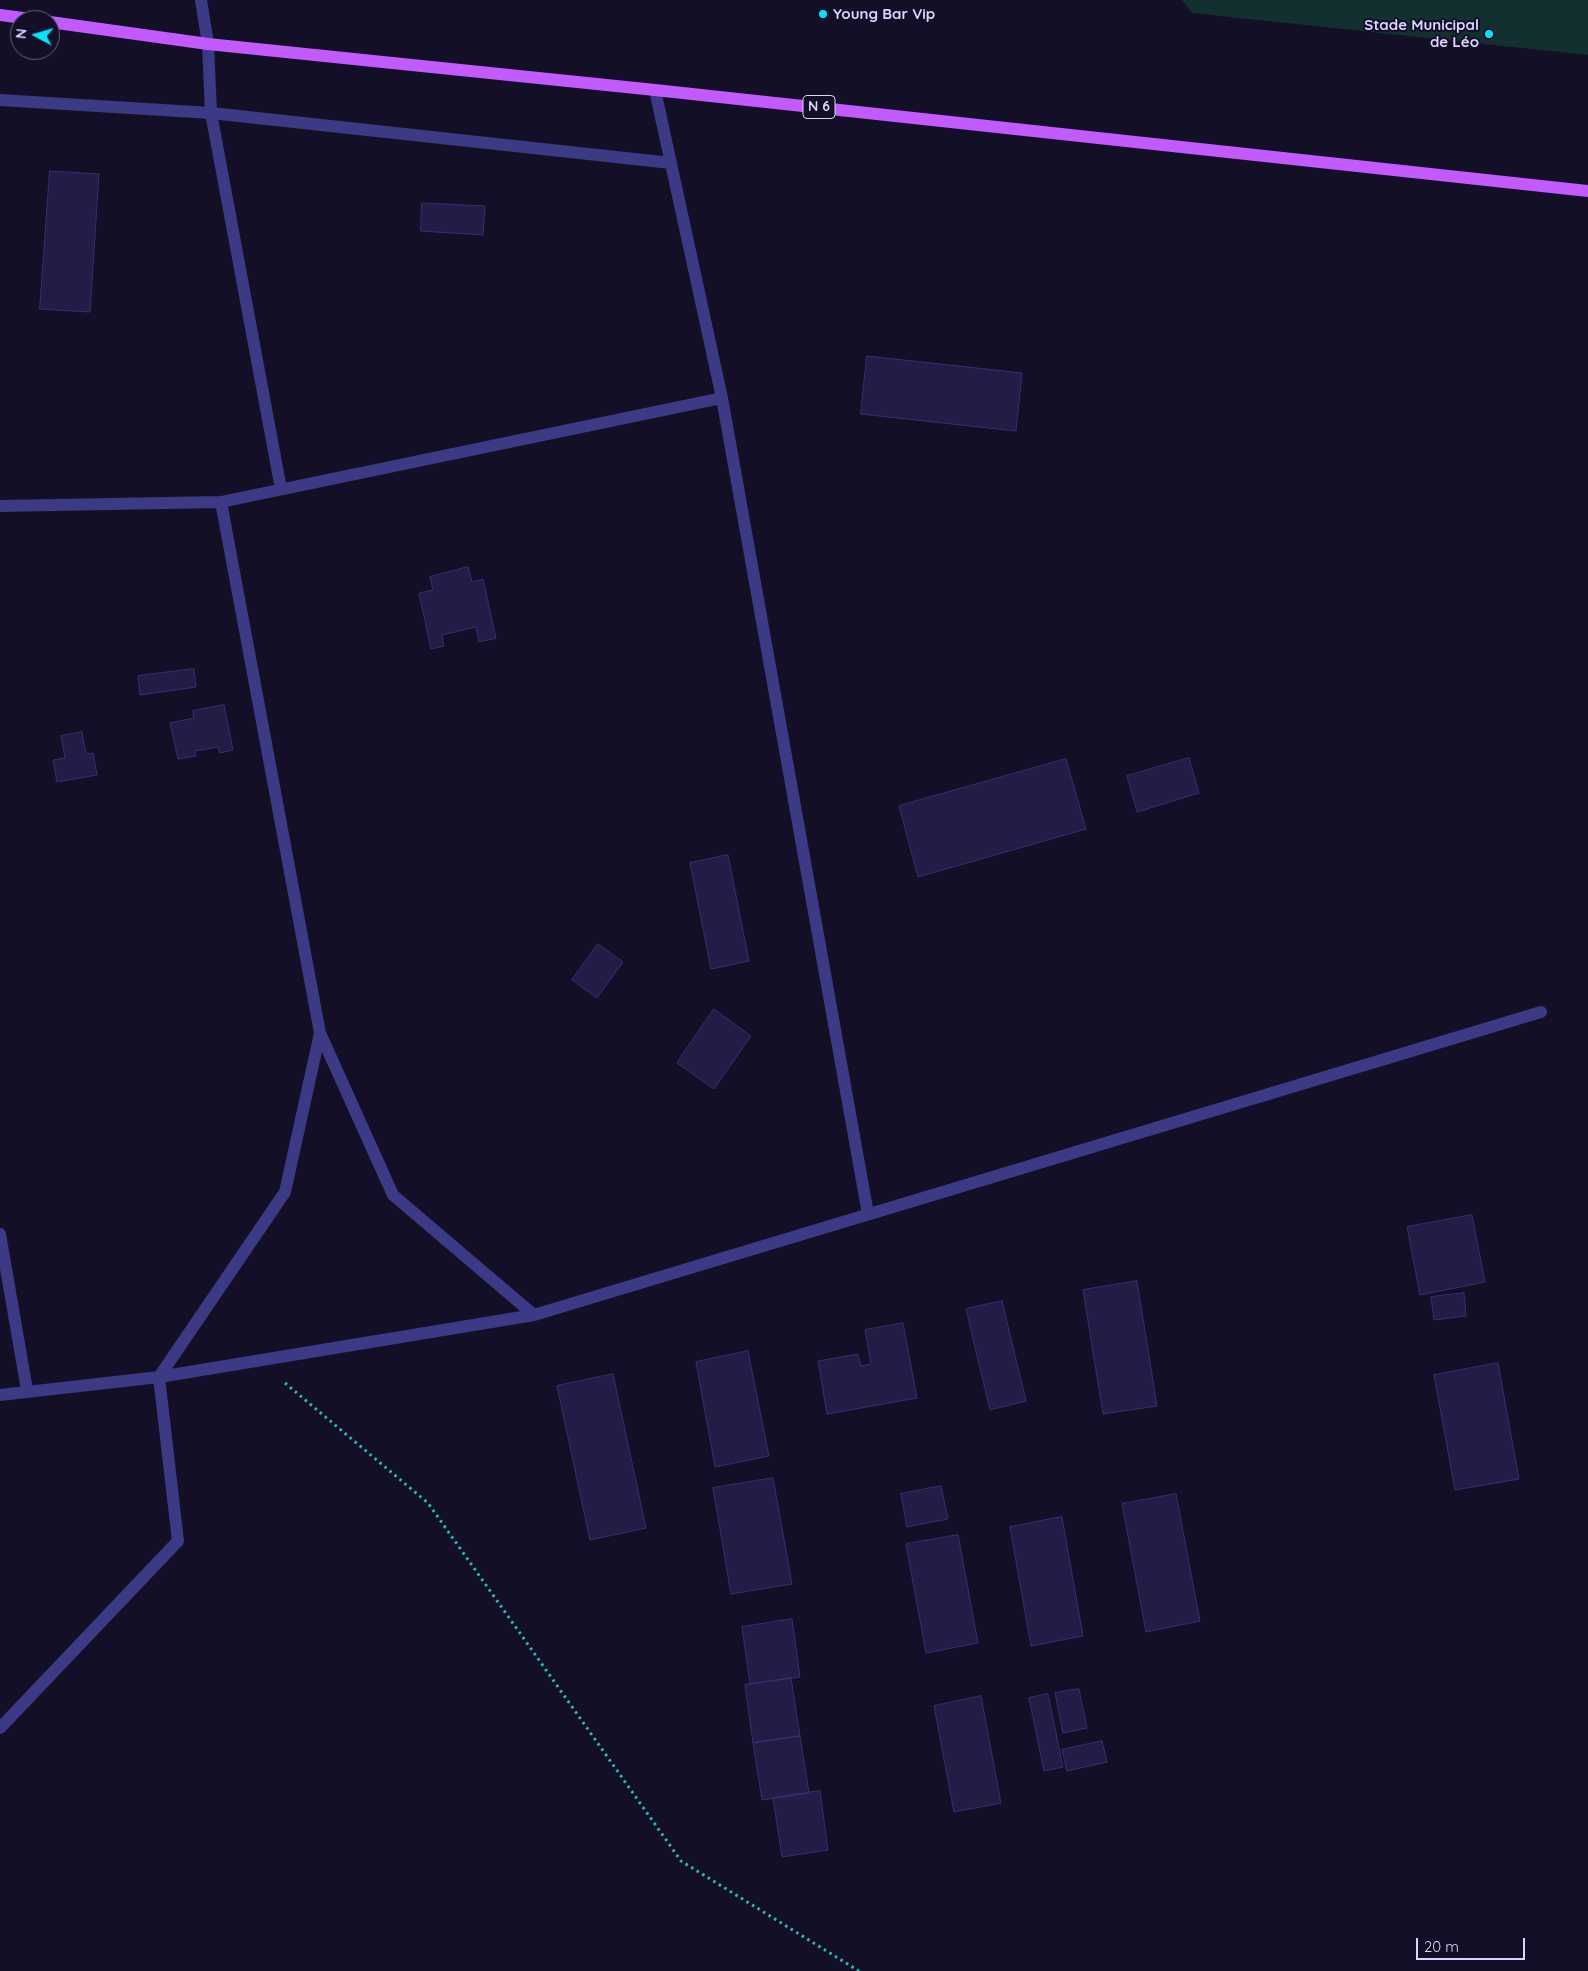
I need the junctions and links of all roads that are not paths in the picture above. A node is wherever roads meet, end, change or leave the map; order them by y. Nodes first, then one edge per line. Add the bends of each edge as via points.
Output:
1 (201, 0) edge
2 (60, 23) edge
3 (208, 44) junction
4 (655, 90) junction
5 (0, 100) edge
6 (211, 113) junction
7 (670, 163) junction
8 (1588, 191) edge
9 (722, 398) junction
10 (281, 489) junction
11 (220, 502) junction
12 (0, 506) edge
13 (1541, 1012) dead end
14 (320, 1033) junction
15 (868, 1214) junction
16 (0, 1234) edge
17 (534, 1315) junction
18 (159, 1377) junction
19 (27, 1390) junction
20 (0, 1395) edge
21 (0, 1728) edge

1 - 3 street
2 - 3 main road, N 6
3 - 4 main road, N 6
3 - 6 street
4 - 7 street
4 - 8 main road, N 6
5 - 6 street
6 - 7 street
6 - 10 street
7 - 9 street
9 - 10 street
9 - 15 street
10 - 11 street
11 - 12 street
11 - 14 street
13 - 15 street
14 - 17 street via 393,1195
14 - 18 street via 284,1192
15 - 17 street
16 - 19 street
17 - 18 street
18 - 19 street
18 - 21 street via 178,1541
19 - 20 street

